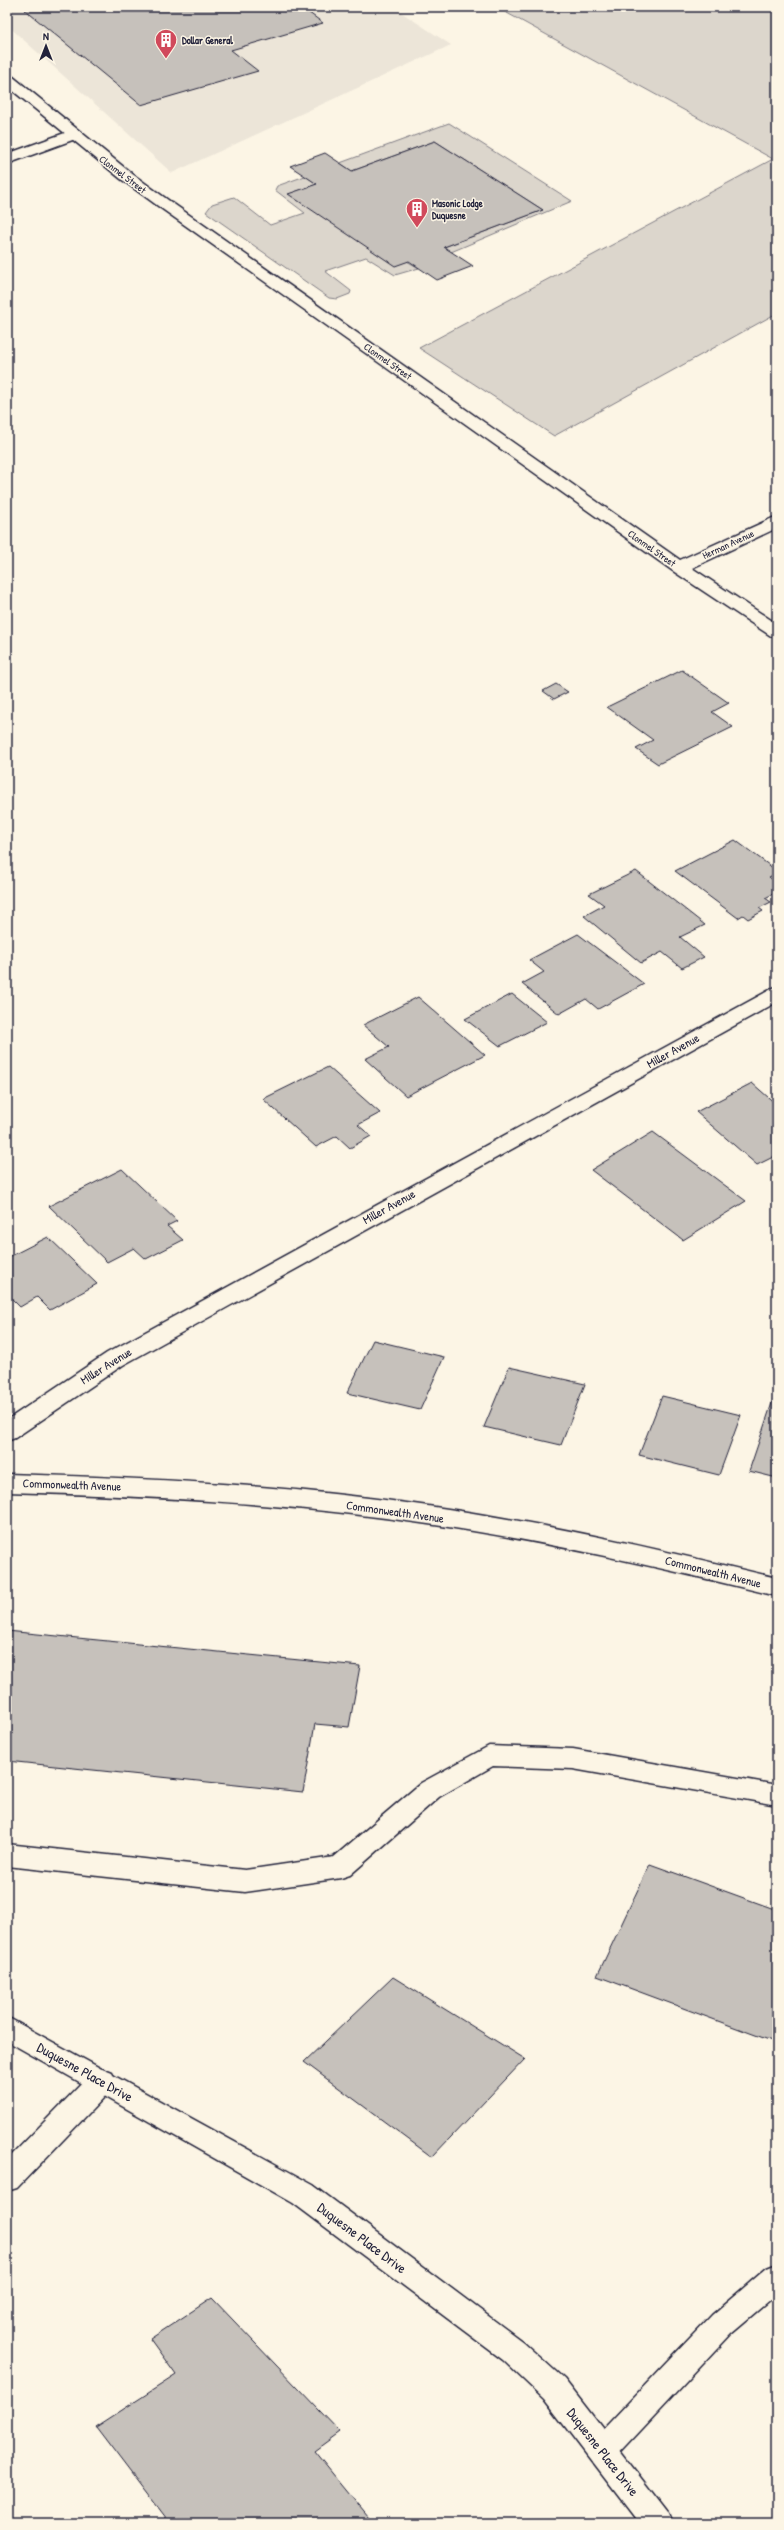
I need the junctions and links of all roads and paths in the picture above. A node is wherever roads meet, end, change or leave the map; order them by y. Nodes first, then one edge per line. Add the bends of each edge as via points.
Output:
1 (7, 79) edge
2 (73, 135) junction
3 (7, 159) edge
4 (777, 521) edge
5 (679, 567) junction
6 (777, 632) edge
7 (777, 993) edge
8 (7, 1432) edge
9 (7, 1483) edge
10 (777, 1587) edge
11 (777, 1795) edge
12 (7, 1855) edge
13 (7, 2028) edge
14 (102, 2082) junction
15 (7, 2179) edge
16 (777, 2277) edge
17 (602, 2451) junction
18 (657, 2523) edge

1 - 2 street, Clonmel Street
2 - 3 street
2 - 5 street, Clonmel Street via 163,203
4 - 5 street, Herman Avenue
5 - 6 street, Clonmel Street
7 - 8 street, Miller Avenue via 115,1359
9 - 10 street, Commonwealth Avenue via 99,1485 206,1492 378,1508 505,1528 639,1554
11 - 12 street via 573,1759 489,1756 430,1790 341,1867 245,1880
13 - 14 street, Duquesne Place Drive
14 - 15 street
14 - 17 street, Duquesne Place Drive via 310,2199 513,2351 554,2389
16 - 17 street via 722,2324
17 - 18 street, Duquesne Place Drive

